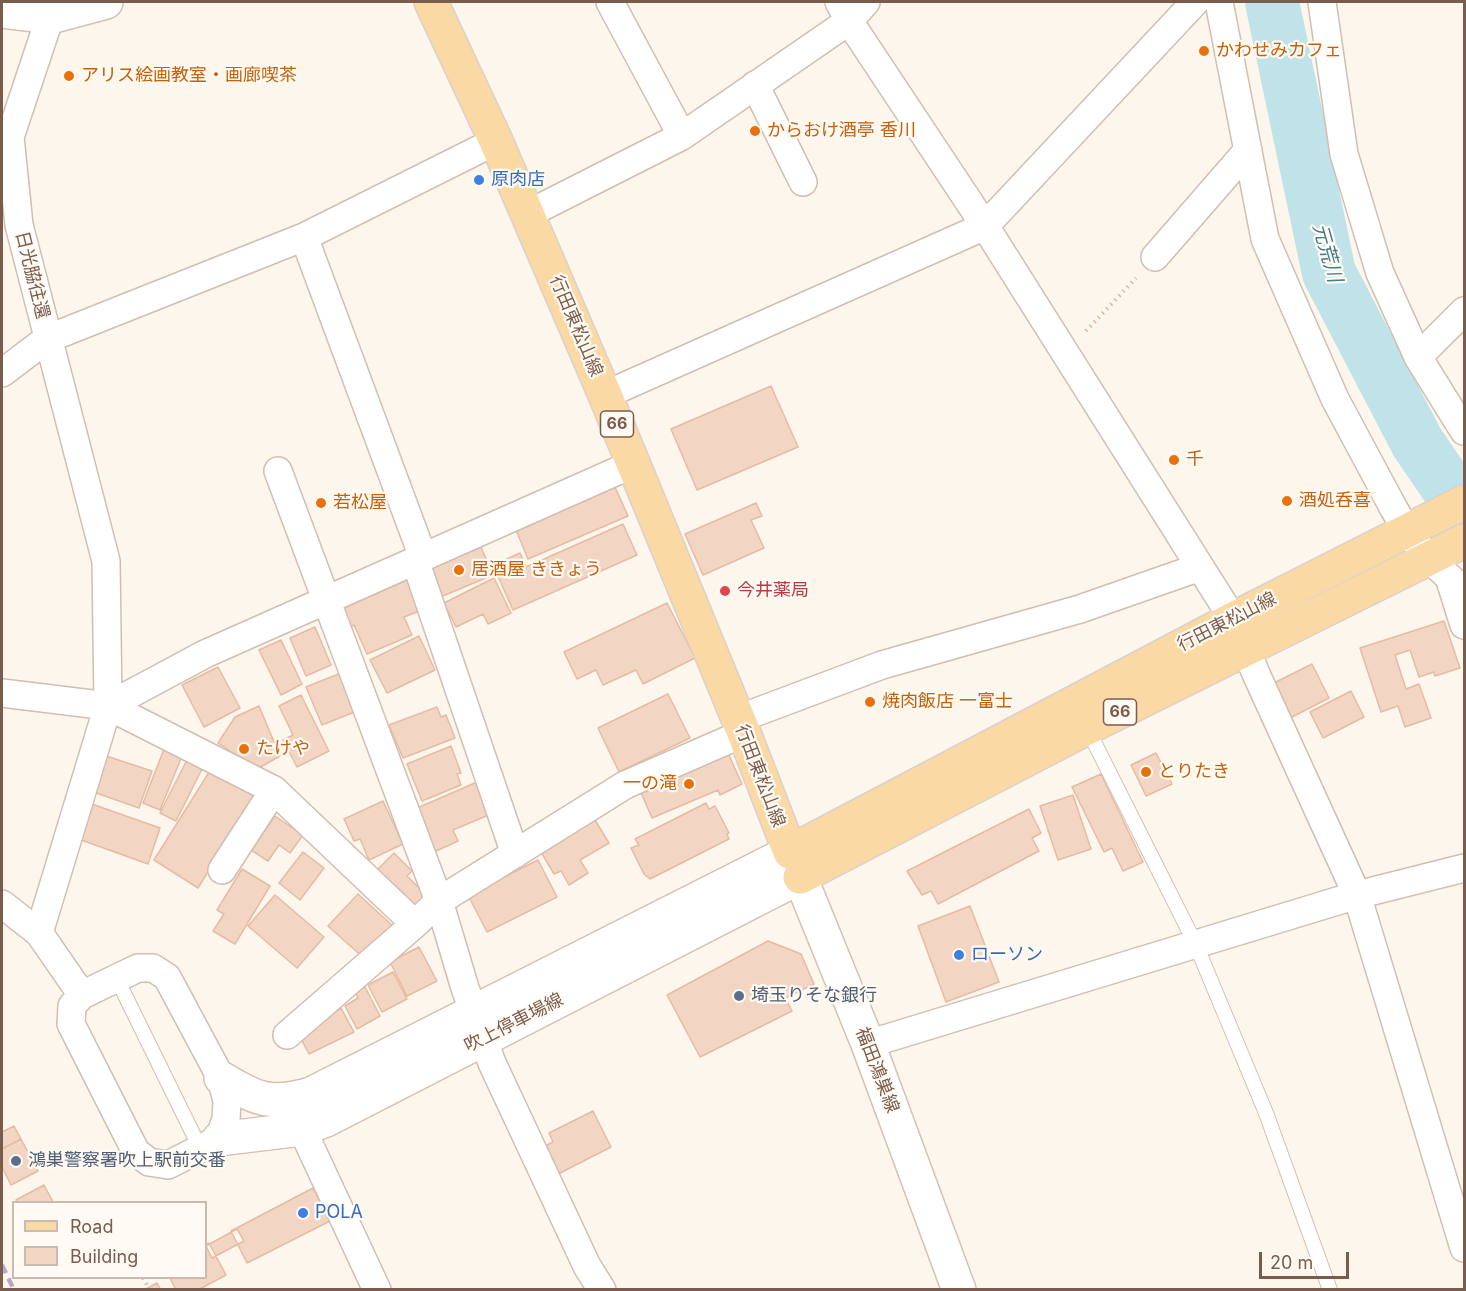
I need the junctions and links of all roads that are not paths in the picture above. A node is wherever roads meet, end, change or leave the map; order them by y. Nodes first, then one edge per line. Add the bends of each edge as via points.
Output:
1 (106, 2) edge
2 (431, 2) edge
3 (610, 2) edge
4 (1195, 2) edge
5 (1219, 2) edge
6 (1322, 2) edge
7 (851, 8) edge
8 (2, 10) edge
9 (50, 17) junction
10 (755, 85) junction
11 (682, 136) junction
12 (496, 141) junction
13 (1248, 150) junction
14 (803, 182) dead end
15 (528, 214) junction
16 (985, 226) junction
17 (304, 237) junction
18 (1155, 257) road end
19 (1464, 311) edge
20 (47, 339) junction
21 (1418, 357) junction
22 (2, 373) edge
23 (605, 395) junction
24 (1464, 430) edge
25 (633, 464) junction
26 (278, 471) dead end
27 (1464, 502) edge
28 (1414, 528) junction
29 (419, 558) junction
30 (1449, 564) edge
31 (1200, 567) junction
32 (327, 599) junction
33 (1233, 619) junction
34 (1464, 625) edge
35 (1246, 649) junction
36 (2, 693) edge
37 (108, 706) junction
38 (741, 726) junction
39 (1088, 728) junction
40 (274, 790) junction
41 (515, 854) junction
42 (795, 865) junction
43 (1464, 868) edge
44 (222, 870) dead end
45 (1357, 896) junction
46 (439, 901) junction
47 (2, 904) edge
48 (415, 924) junction
49 (39, 933) junction
50 (1196, 945) junction
51 (117, 979) junction
52 (82, 995) junction
53 (478, 1025) junction
54 (287, 1035) dead end
55 (868, 1044) junction
56 (221, 1078) junction
57 (302, 1129) junction
58 (210, 1143) junction
59 (1464, 1248) edge
60 (377, 1290) edge
61 (602, 1290) edge
62 (959, 1290) edge
63 (1330, 1290) edge

1 - 9 main road
2 - 12 main road, 行田東松山線 / 66
3 - 11 street
4 - 16 street
5 - 13 street
6 - 21 street via 1344,154 1380,273
7 - 10 street
7 - 16 street
8 - 9 main road
9 - 20 street, 日光脇往還 via 10,137 19,225
10 - 11 street
10 - 14 street
11 - 15 street
12 - 15 main road, 行田東松山線 / 66
12 - 17 street
13 - 18 street
13 - 28 street via 1265,239 1335,399
15 - 23 main road, 行田東松山線 / 66
16 - 23 street
16 - 31 street
17 - 20 street
17 - 29 street
19 - 21 street
20 - 22 street, 日光脇往還
20 - 37 street via 106,561
21 - 24 street
23 - 25 main road, 行田東松山線 / 66
25 - 29 street
25 - 38 main road, 行田東松山線 / 66
26 - 32 street
27 - 28 main road, 行田東松山線 / 66
28 - 30 street
28 - 33 main road, 行田東松山線 / 66
29 - 32 street
29 - 41 street
30 - 34 street
30 - 35 main road, 行田東松山線 / 66
31 - 33 street
31 - 38 street via 1080,609 882,665
32 - 37 street via 205,654
32 - 46 street
33 - 35 street
33 - 42 main road, 行田東松山線 / 66
35 - 39 main road, 行田東松山線 / 66
35 - 45 street
36 - 37 street
37 - 40 street
37 - 49 street
38 - 41 street via 625,785
38 - 42 main road, 行田東松山線 / 66
39 - 42 main road, 行田東松山線 / 66
39 - 50 lane
40 - 44 street
40 - 48 street
41 - 46 street
42 - 53 main road, 吹上停車場線
42 - 55 main road, 福田鴻巣線
43 - 45 street
45 - 50 street
45 - 59 street
46 - 48 street
46 - 53 street
47 - 49 street
48 - 54 street
49 - 52 street
50 - 55 street
50 - 63 lane via 1266,1113
51 - 52 street
51 - 56 street via 138,968 153,968 167,977
51 - 58 lane
52 - 58 street via 72,1006 70,1024 136,1152 149,1162 168,1165
53 - 56 main road, 吹上停車場線 via 288,1100 266,1100
53 - 57 main road, 吹上停車場線 via 326,1120
53 - 61 street via 492,1063
55 - 62 main road, 福田鴻巣線
56 - 58 street via 227,1101 226,1119
57 - 58 main road, 吹上停車場線
57 - 60 street

